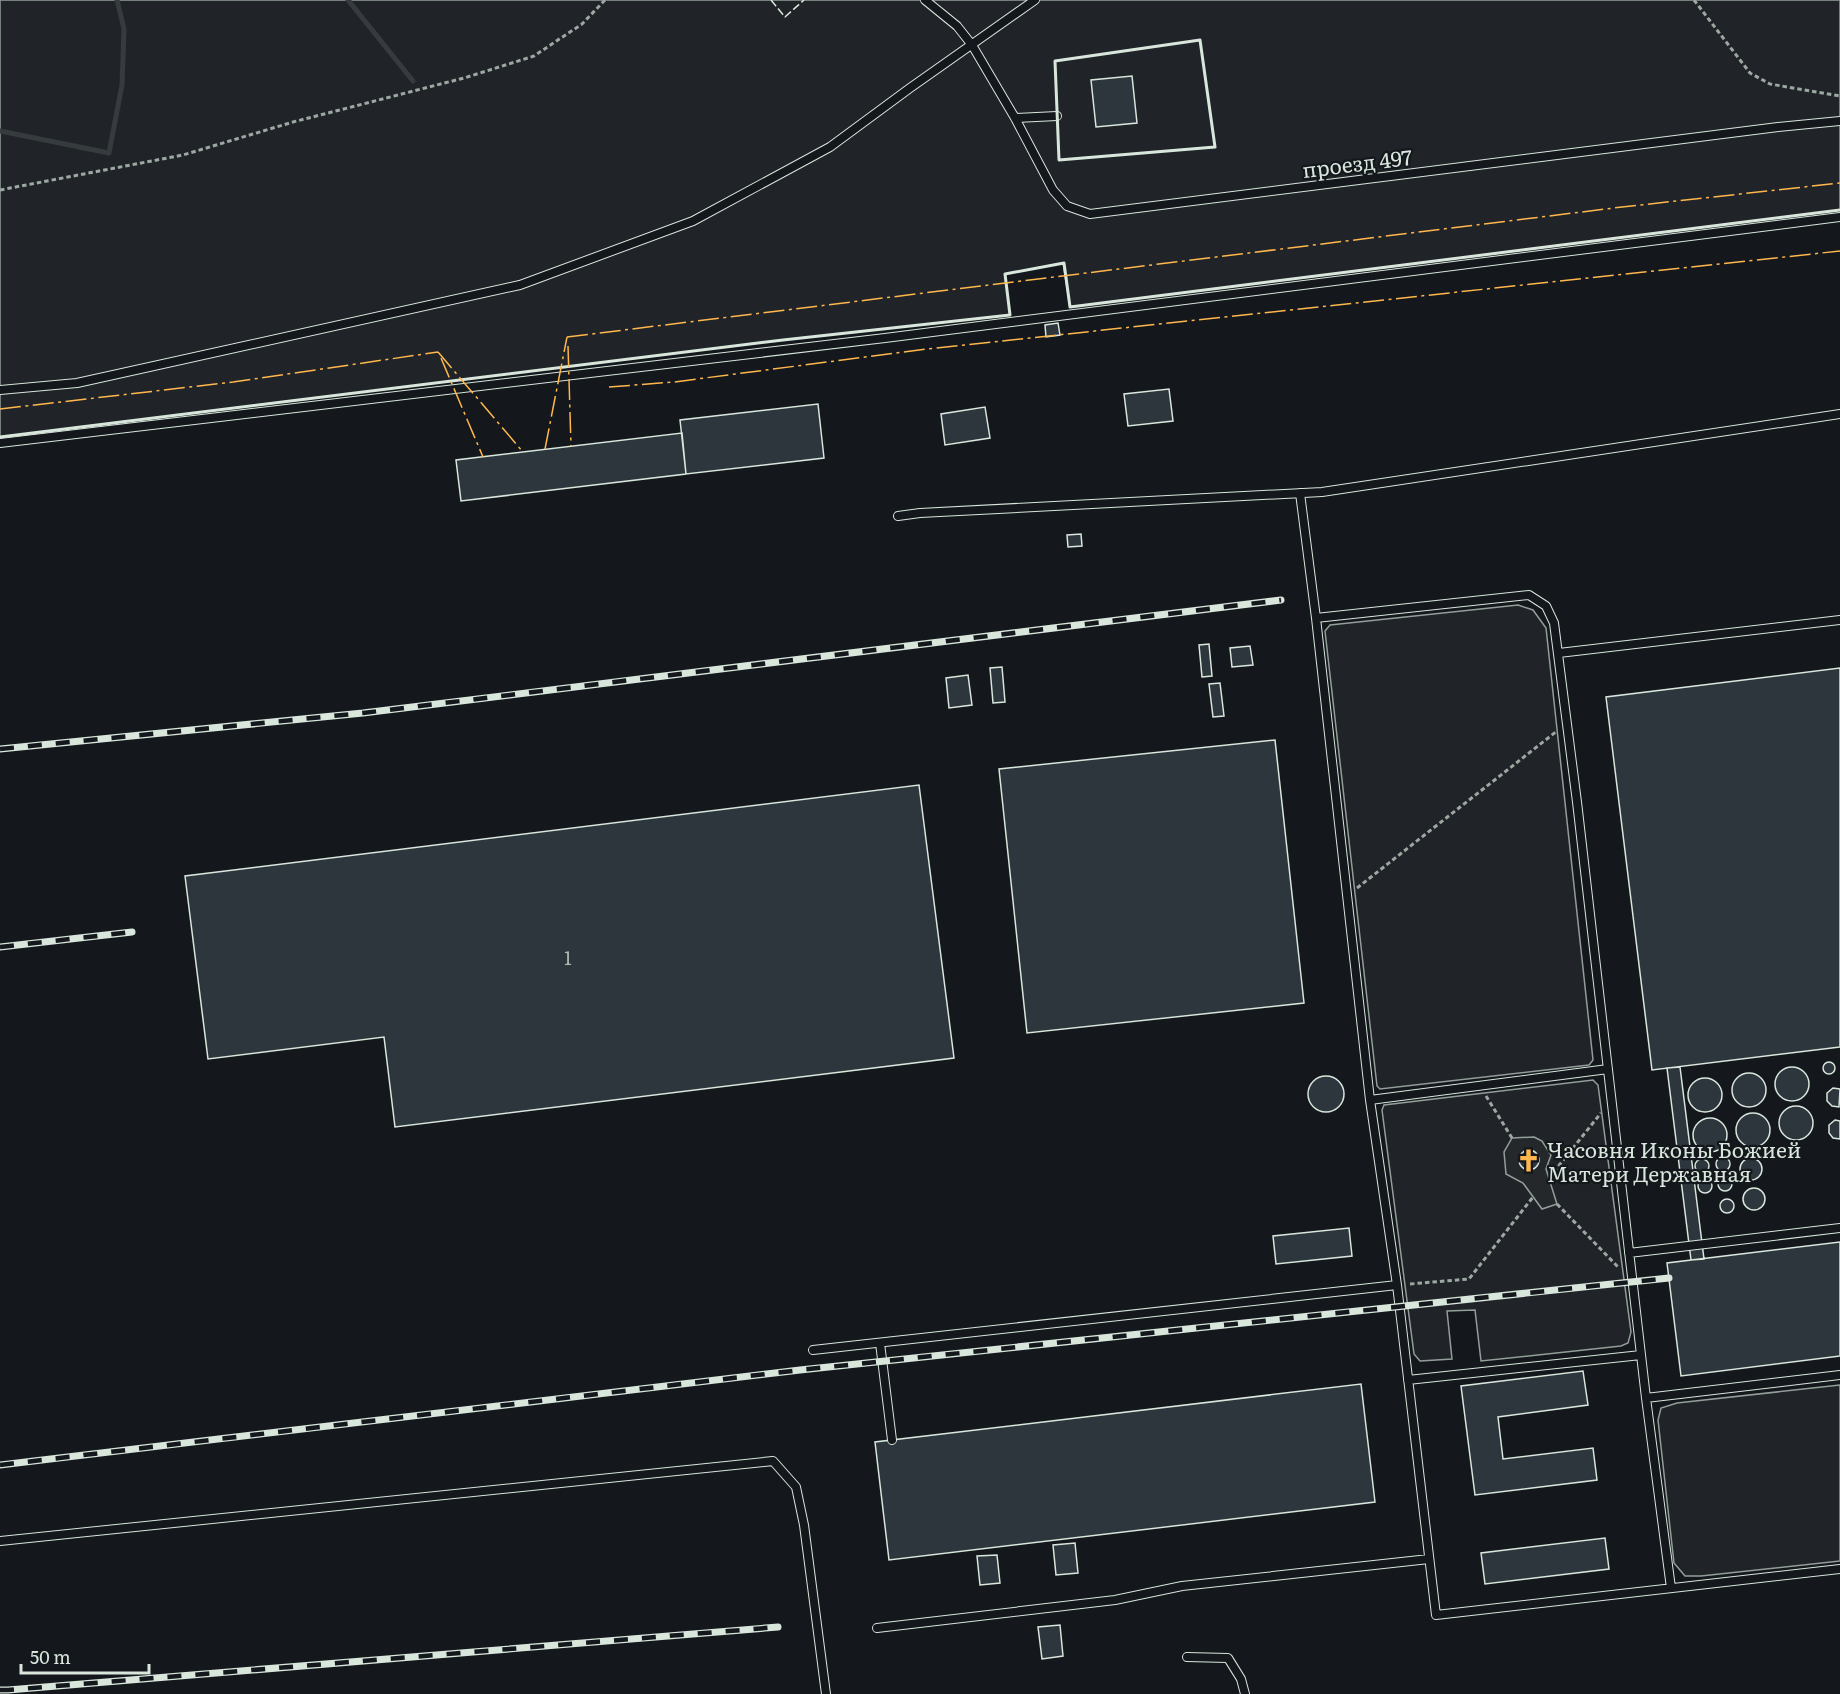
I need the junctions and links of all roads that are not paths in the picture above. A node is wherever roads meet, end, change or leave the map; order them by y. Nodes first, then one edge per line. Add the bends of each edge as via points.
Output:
1 (925, 0) edge
2 (1035, 0) edge
3 (972, 45) junction
4 (1057, 116) dead end
5 (1015, 118) junction
6 (1840, 121) edge
7 (1840, 217) edge
8 (0, 390) edge
9 (1840, 414) edge
10 (0, 443) edge
11 (1300, 493) junction
12 (898, 516) dead end
13 (1316, 618) junction
14 (1840, 620) edge
15 (1559, 653) junction
16 (1608, 1069) junction
17 (1370, 1100) junction
18 (1840, 1228) edge
19 (1629, 1253) junction
20 (1396, 1285) junction
21 (880, 1342) junction
22 (813, 1350) dead end
23 (1641, 1355) junction
24 (1840, 1375) edge
25 (1408, 1380) junction
26 (1646, 1398) junction
27 (892, 1440) dead end
28 (0, 1541) edge
29 (1429, 1559) junction
30 (1840, 1569) edge
31 (1671, 1588) junction
32 (877, 1628) dead end
33 (1187, 1657) dead end
34 (826, 1694) edge
35 (1245, 1694) edge

1 - 3 lane, проезд 497 via 957,26
2 - 3 lane
3 - 5 lane, проезд 497
3 - 8 lane via 830,147 714,210 520,285 77,383
4 - 5 lane
5 - 6 lane, проезд 497 via 1053,190 1067,206 1089,214
7 - 10 lane via 885,338
9 - 11 lane
11 - 12 lane
11 - 13 lane
13 - 15 lane via 1529,595 1546,606 1554,623
13 - 17 lane
14 - 15 lane
15 - 16 lane
16 - 17 lane
16 - 19 lane
17 - 20 lane
18 - 19 lane
19 - 23 lane
20 - 21 lane
20 - 25 lane
21 - 22 lane
21 - 27 lane
23 - 25 lane
23 - 26 lane
24 - 26 lane
25 - 29 lane
26 - 31 lane
28 - 34 lane via 773,1461 796,1487
29 - 31 lane via 1436,1615
29 - 32 lane via 1182,1586 1115,1599
30 - 31 lane
33 - 35 lane via 1228,1658

